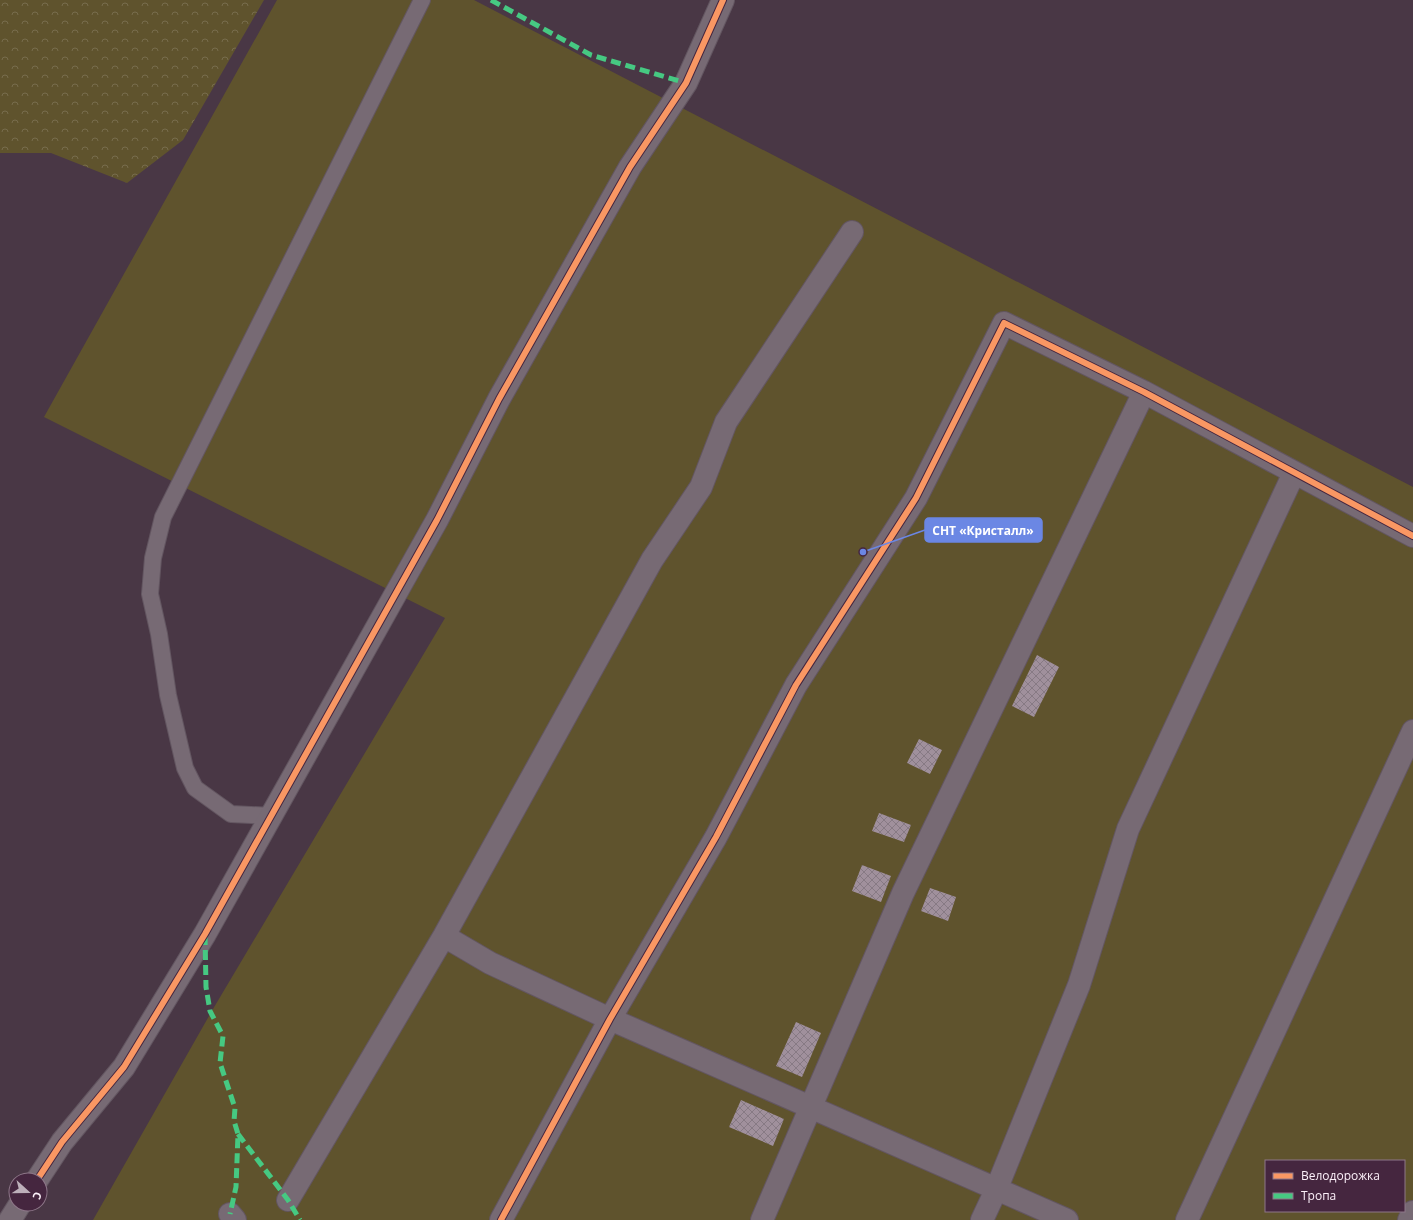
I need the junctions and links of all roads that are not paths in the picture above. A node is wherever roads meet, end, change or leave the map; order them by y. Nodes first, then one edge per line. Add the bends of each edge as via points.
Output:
1 (422, 0) edge
2 (723, 0) edge
3 (852, 232) dead end
4 (1144, 392) junction
5 (1294, 473) junction
6 (1413, 536) edge
7 (1413, 731) edge
8 (272, 816) junction
9 (444, 936) junction
10 (610, 1019) junction
11 (811, 1108) junction
12 (42, 1172) edge
13 (996, 1190) junction
14 (288, 1200) dead end
15 (1413, 1212) edge
16 (501, 1220) edge
17 (762, 1220) edge
18 (982, 1220) edge
19 (1067, 1220) edge
20 (1187, 1220) edge
21 (1409, 1220) edge

1 - 8 lane via 163,518 153,558 150,594 168,695 185,768 195,788 231,814
2 - 8 street via 686,82 630,167 522,358 437,520
3 - 9 street via 726,422 701,487 652,560
4 - 5 street
4 - 10 street via 1004,323 916,498 796,685 716,837
4 - 11 street via 903,893
5 - 6 street
5 - 13 street via 1128,829 1079,985
7 - 20 street
8 - 12 street via 205,934 124,1067 62,1142
9 - 10 street via 490,963
9 - 14 street
10 - 11 street
10 - 16 street
11 - 13 street
11 - 17 street
13 - 18 street
13 - 19 street
15 - 21 street

